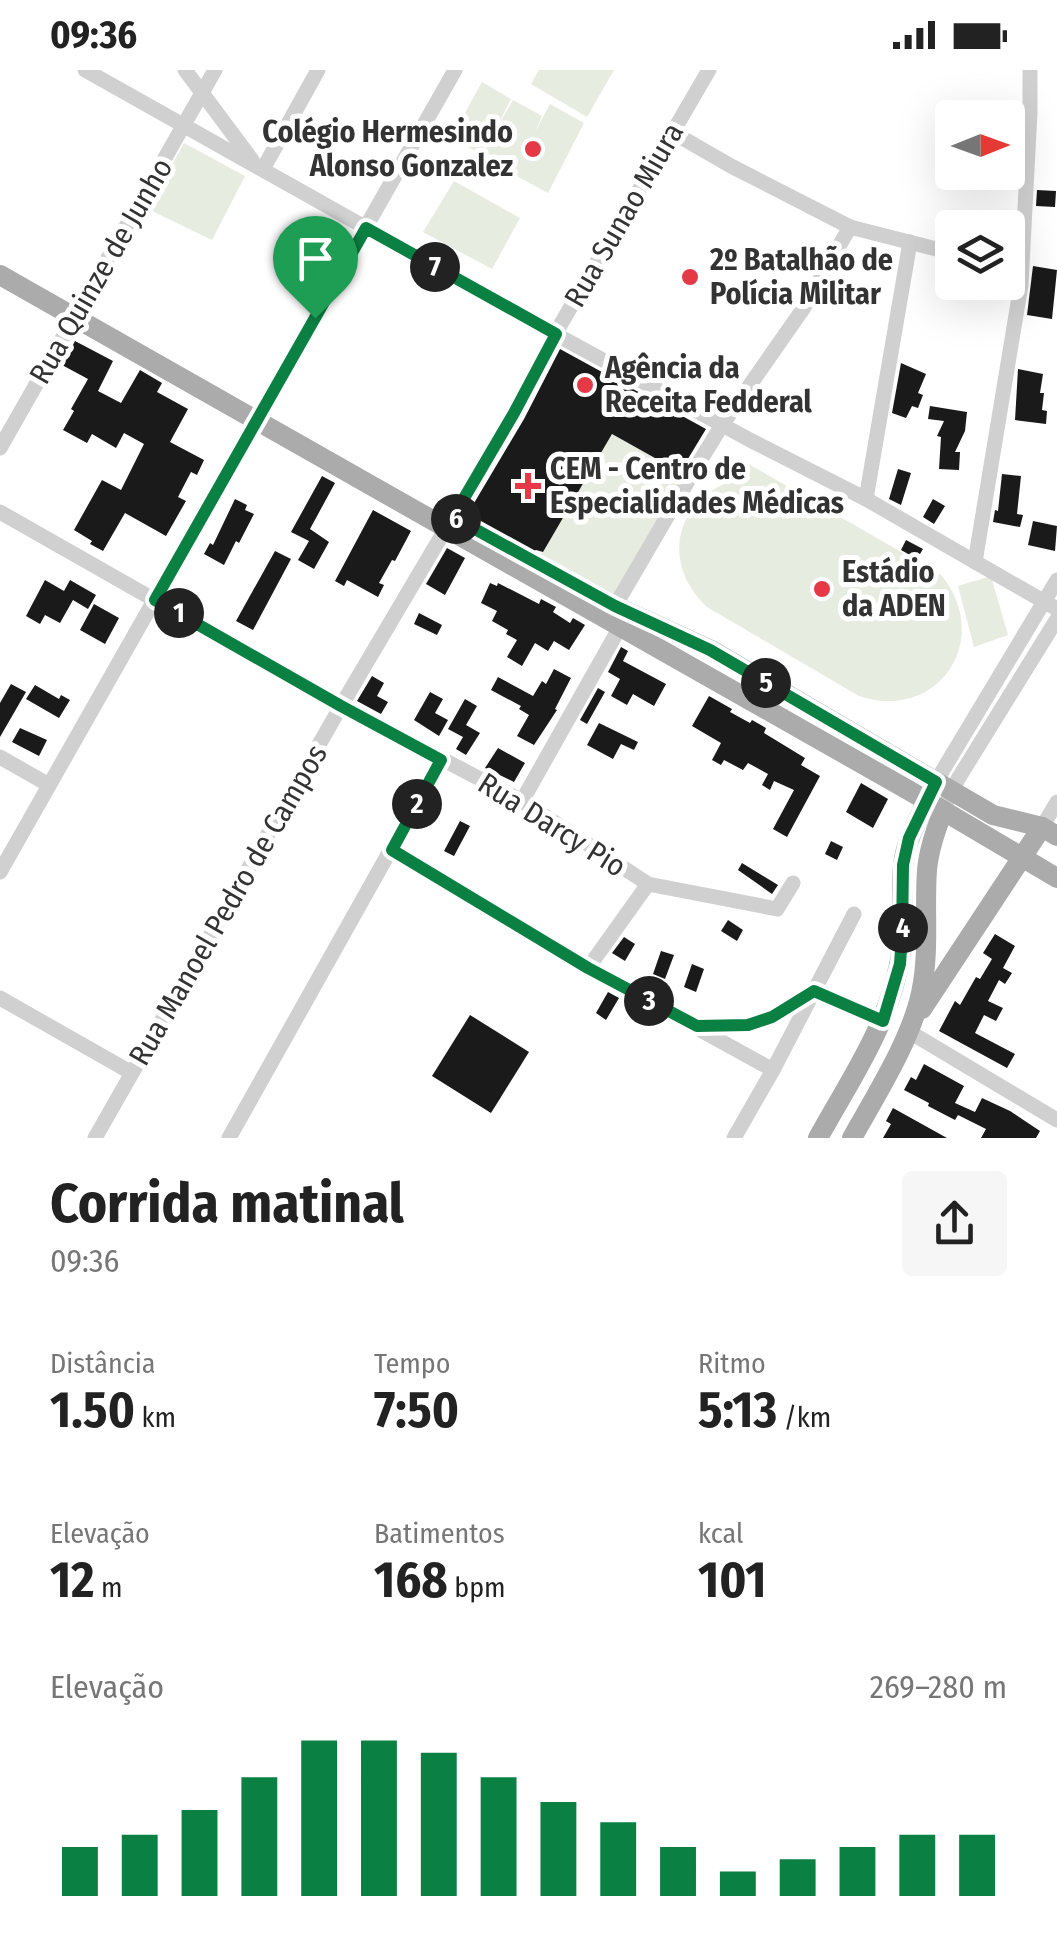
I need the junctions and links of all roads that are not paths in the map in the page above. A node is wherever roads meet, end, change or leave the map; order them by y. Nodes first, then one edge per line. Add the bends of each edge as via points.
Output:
1 (85, 70) edge
2 (186, 70) edge
3 (214, 70) edge
4 (318, 70) edge
5 (455, 70) edge
6 (709, 70) edge
7 (1014, 70) edge
8 (1030, 74) edge
9 (202, 93) junction
10 (183, 126) junction
11 (672, 132) junction
12 (259, 166) junction
13 (1020, 210) edge
14 (850, 227) junction
15 (366, 228) junction
16 (910, 242) junction
17 (935, 249) edge
18 (0, 260) edge
19 (0, 275) edge
20 (1011, 300) edge
21 (78, 312) junction
22 (556, 334) junction
23 (260, 415) junction
24 (722, 425) junction
25 (0, 448) edge
26 (866, 499) junction
27 (0, 512) edge
28 (450, 523) junction
29 (975, 562) junction
30 (1057, 580) edge
31 (155, 600) junction
32 (1051, 605) edge
33 (615, 606) junction
34 (1057, 619) edge
35 (620, 627) junction
36 (783, 693) junction
37 (341, 706) junction
38 (809, 708) junction
39 (772, 713) junction
40 (797, 728) junction
41 (0, 757) edge
42 (441, 760) junction
43 (50, 786) junction
44 (940, 796) junction
45 (522, 800) junction
46 (1057, 802) edge
47 (1050, 832) edge
48 (392, 850) junction
49 (1022, 857) junction
50 (0, 872) edge
51 (1057, 878) edge
52 (793, 883) dead end
53 (648, 884) junction
54 (854, 914) dead end
55 (588, 968) junction
56 (814, 991) junction
57 (0, 998) edge
58 (772, 1017) junction
59 (883, 1021) junction
60 (697, 1026) junction
61 (911, 1026) junction
62 (787, 1042) junction
63 (773, 1070) junction
64 (132, 1073) junction
65 (836, 1106) junction
66 (1057, 1120) edge
67 (857, 1129) edge
68 (95, 1138) edge
69 (229, 1138) edge
70 (734, 1138) edge
71 (818, 1138) edge

1 - 10 street
2 - 9 street
3 - 9 street, Rua Quinze de Junho
4 - 12 street
5 - 15 street
6 - 11 street, Rua Sunao Miura
7 - 8 street
8 - 13 street
9 - 10 street, Rua Quinze de Junho
9 - 12 street
10 - 12 street
10 - 21 street, Rua Quinze de Junho
11 - 14 street
11 - 22 street, Rua Sunao Miura
12 - 15 street
14 - 16 street
14 - 24 street via 803,309
15 - 22 street
15 - 23 street
16 - 17 street
16 - 26 street
18 - 21 main road
19 - 21 main road
20 - 29 street
21 - 23 main road
21 - 25 street, Rua Quinze de Junho
22 - 24 street
22 - 28 street, Rua Sunao Miura
23 - 28 main road
23 - 31 street
24 - 26 street
24 - 33 street
26 - 29 street
27 - 31 street, Rua Darcy Pio
28 - 33 main road
28 - 35 main road
28 - 37 street, Rua Manoel Pedro de Campos
29 - 32 street
30 - 32 street
31 - 37 street, Rua Darcy Pio
31 - 43 street
32 - 44 street
33 - 36 main road
34 - 44 street
35 - 39 main road
35 - 45 street
36 - 38 main road
36 - 39 main road
37 - 42 street, Rua Darcy Pio
37 - 64 street, Rua Manoel Pedro de Campos
38 - 40 main road
38 - 44 main road
39 - 40 main road
40 - 44 main road
41 - 43 street
42 - 45 street, Rua Darcy Pio
42 - 48 street
43 - 50 street
44 - 47 main road
44 - 49 main road
44 - 59 main road via 909,838 900,964
44 - 61 main road via 927,871 928,942
45 - 53 street, Rua Darcy Pio
46 - 47 street
47 - 49 main road
48 - 55 street
48 - 69 street
49 - 51 main road
49 - 61 main road
52 - 53 street, Rua Darcy Pio via 778,909
53 - 55 street
54 - 56 street
55 - 60 street
56 - 58 street
56 - 59 street
56 - 62 street
57 - 64 street
58 - 60 street via 748,1025
58 - 62 street
59 - 65 main road
60 - 63 street
61 - 66 street
61 - 67 main road
62 - 63 street
63 - 70 street
64 - 68 street, Rua Manoel Pedro de Campos
65 - 67 main road
65 - 71 main road

